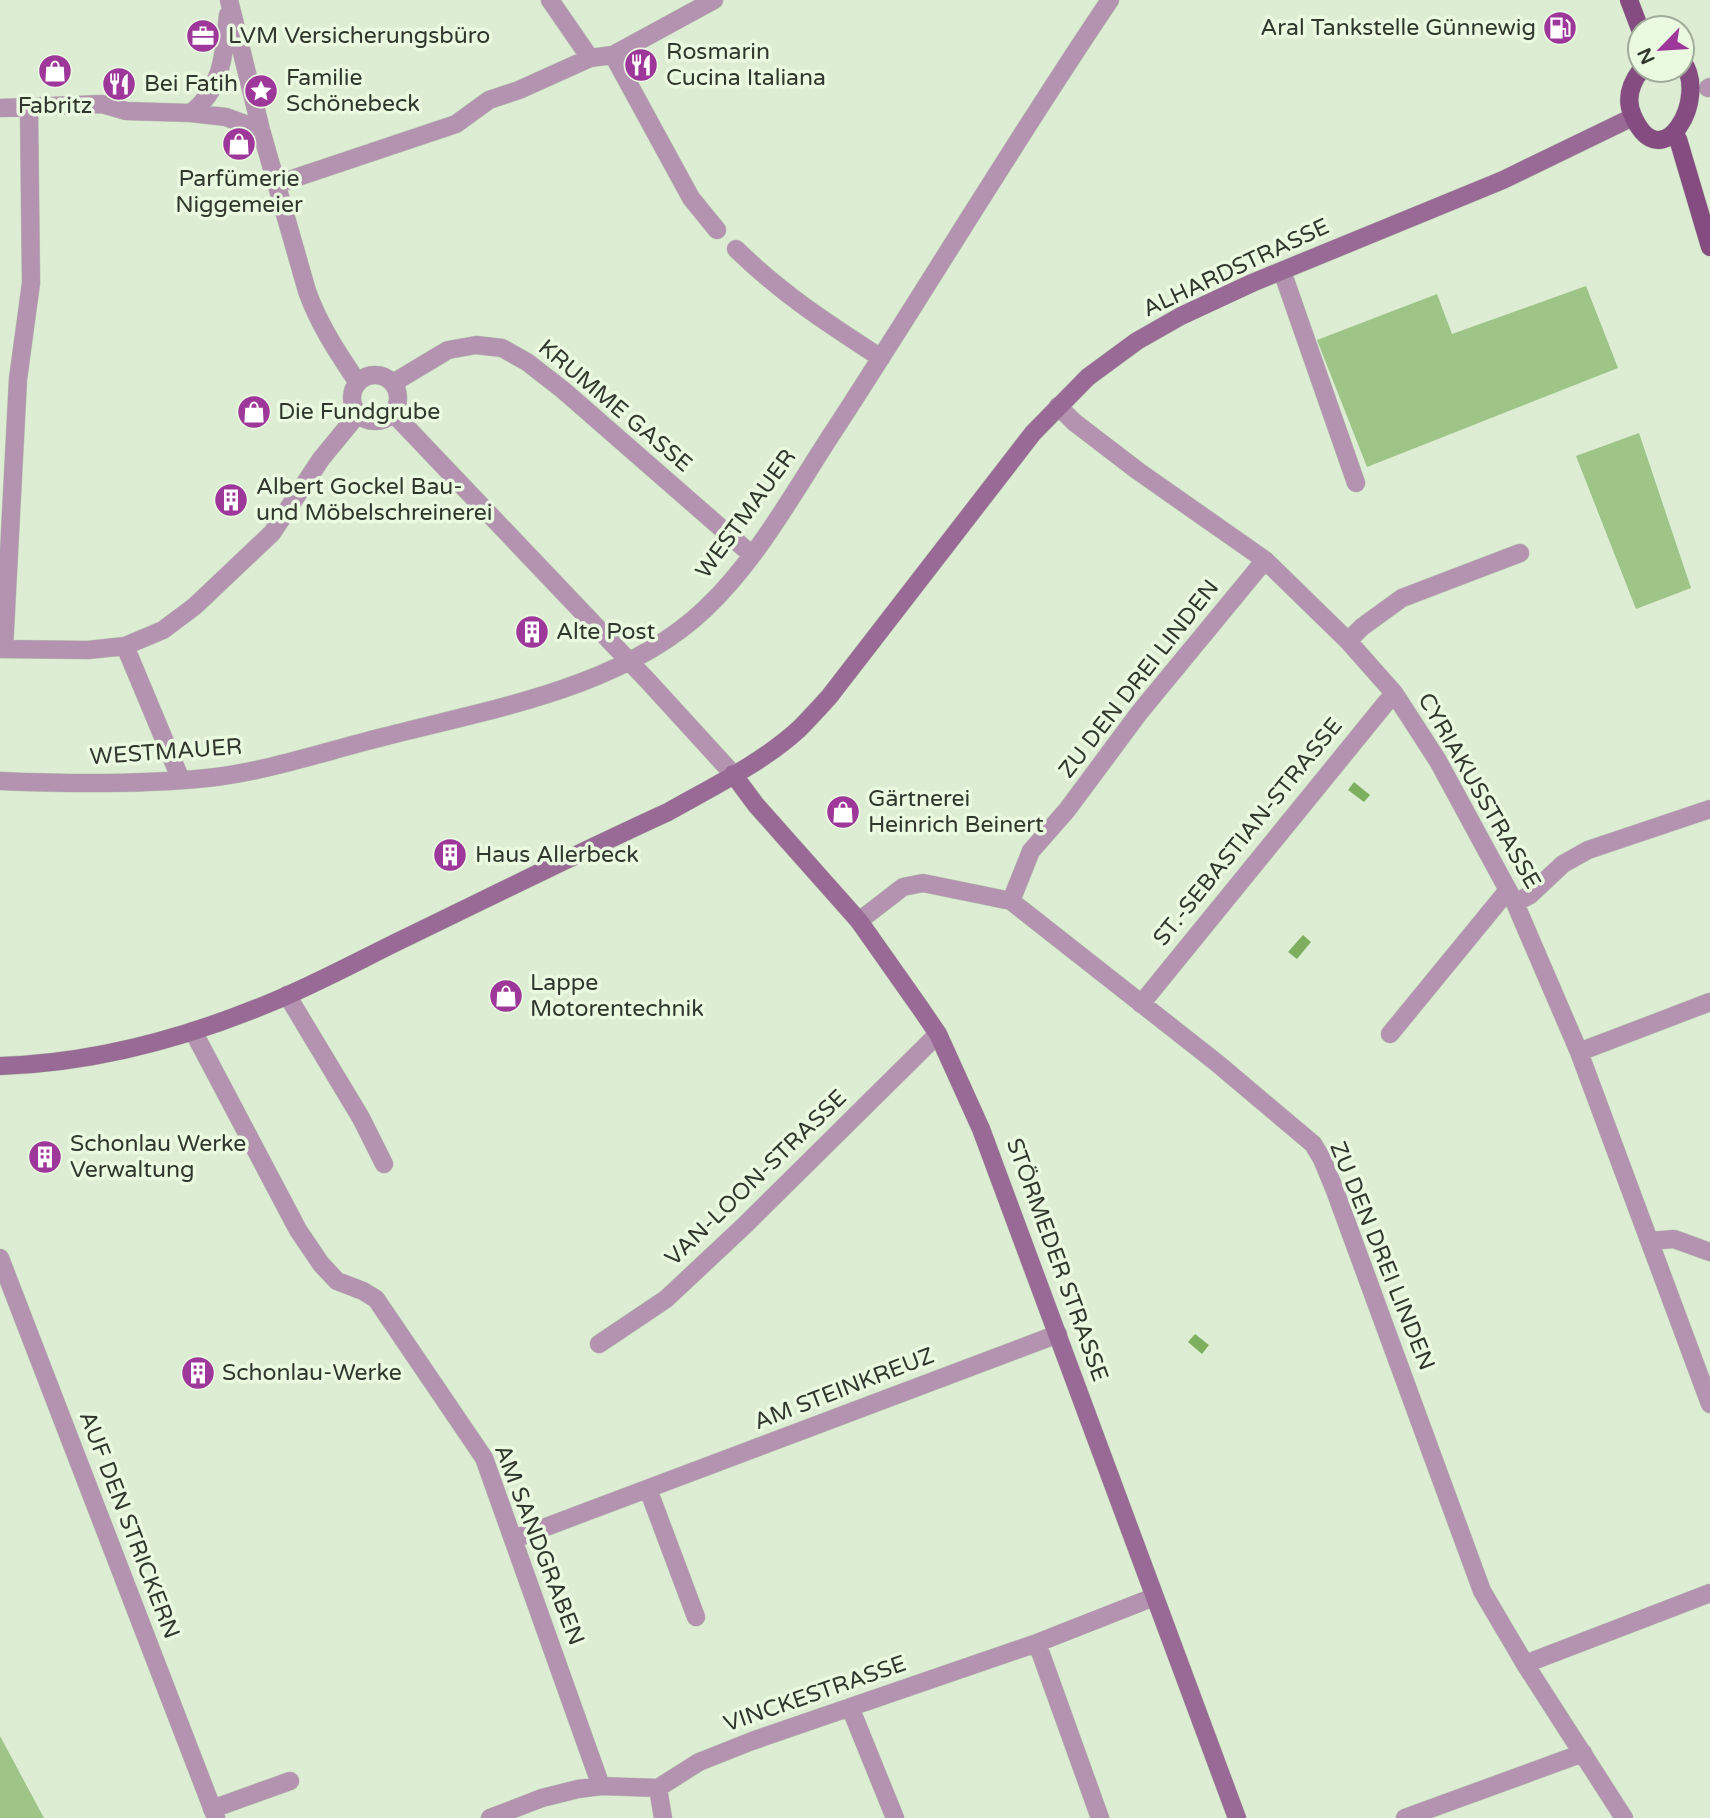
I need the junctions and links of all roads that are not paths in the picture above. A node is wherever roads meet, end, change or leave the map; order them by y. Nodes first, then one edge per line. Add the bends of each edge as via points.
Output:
1 (550, 0) edge
2 (714, 0) edge
3 (1110, 0) edge
4 (229, 1) edge
5 (613, 55) junction
6 (590, 58) junction
7 (1696, 70) edge
8 (1632, 84) edge
9 (1709, 92) edge
10 (29, 107) junction
11 (0, 108) edge
12 (191, 113) junction
13 (1633, 117) junction
14 (1700, 125) dead end
15 (261, 130) junction
16 (1678, 139) junction
17 (277, 184) junction
18 (717, 230) dead end
19 (1710, 247) edge
20 (736, 248) dead end
21 (1282, 271) junction
22 (881, 358) junction
23 (358, 383) junction
24 (393, 383) junction
25 (1058, 406) junction
26 (393, 413) junction
27 (358, 414) junction
28 (1356, 483) dead end
29 (1520, 552) dead end
30 (752, 555) junction
31 (1265, 560) junction
32 (1348, 641) junction
33 (125, 646) junction
34 (2, 649) edge
35 (629, 663) junction
36 (1394, 693) junction
37 (733, 774) junction
38 (181, 780) junction
39 (0, 781) edge
40 (1710, 809) edge
41 (1512, 897) junction
42 (1011, 901) junction
43 (859, 921) junction
44 (287, 995) junction
45 (1710, 1002) edge
46 (1142, 1004) junction
47 (194, 1031) junction
48 (938, 1034) junction
49 (1390, 1034) dead end
50 (1579, 1052) junction
51 (0, 1066) edge
52 (384, 1164) dead end
53 (1650, 1241) junction
54 (1710, 1252) edge
55 (0, 1258) edge
56 (1058, 1334) junction
57 (598, 1345) dead end
58 (1710, 1404) edge
59 (648, 1489) junction
60 (514, 1539) junction
61 (1710, 1593) edge
62 (1154, 1597) junction
63 (696, 1617) dead end
64 (1037, 1643) junction
65 (1525, 1664) junction
66 (850, 1707) junction
67 (1583, 1754) junction
68 (290, 1781) dead end
69 (601, 1786) junction
70 (658, 1788) junction
71 (214, 1813) edge
72 (490, 1818) edge
73 (663, 1818) edge
74 (895, 1818) edge
75 (1100, 1818) edge
76 (1237, 1818) edge
77 (1405, 1818) edge
78 (1625, 1818) edge

1 - 6 street
2 - 5 street
3 - 22 street, WESTMAUER via 1030,118
4 - 12 street via 222,68 211,92
4 - 15 street
5 - 6 street
5 - 18 street via 691,198
6 - 17 street via 489,100 456,124
7 - 9 main road
8 - 13 main road via 1629,105
10 - 11 street
10 - 12 street via 102,104 126,111
10 - 34 street via 32,283 18,379
12 - 15 street via 226,117
13 - 16 main road via 1652,136
13 - 21 main road, ALHARDSTRASSE via 1503,180
14 - 16 main road
15 - 17 street
16 - 19 main road
17 - 23 street via 315,313
20 - 22 street via 808,311
21 - 25 main road, ALHARDSTRASSE via 1137,341
21 - 28 street
22 - 30 street, WESTMAUER
23 - 24 street via 369,376 382,376
23 - 27 street via 352,398
24 - 26 street via 398,403
24 - 30 street, KRUMME GASSE via 448,351 477,345 502,348 563,390
25 - 31 street, CYRIAKUSSTRASSE via 1138,471
25 - 37 main road, ALHARDSTRASSE via 829,697 797,730
26 - 27 street via 369,421
26 - 35 street
27 - 33 street via 321,459 272,533 195,606 163,630
29 - 32 street via 1402,598
30 - 35 street, WESTMAUER via 704,611
31 - 32 street, CYRIAKUSSTRASSE
31 - 42 street, ZU DEN DREI LINDEN via 1031,851
32 - 36 street, CYRIAKUSSTRASSE
33 - 34 street
33 - 38 street
35 - 37 street
35 - 38 street, WESTMAUER via 554,692 422,727 261,768
36 - 41 street, CYRIAKUSSTRASSE via 1444,772
36 - 46 street, ST.-SEBASTIAN-STRASSE
37 - 43 main road, STÖRMEDER STRASSE
37 - 44 main road, ALHARDSTRASSE via 668,812
38 - 39 street, WESTMAUER via 122,784
40 - 41 street via 1588,850 1563,864 1530,895
41 - 49 street
41 - 50 street, CYRIAKUSSTRASSE
42 - 43 street, ZU DEN DREI LINDEN via 923,883 903,887
42 - 46 street, ZU DEN DREI LINDEN
43 - 48 main road, STÖRMEDER STRASSE
44 - 47 main road, ALHARDSTRASSE
44 - 52 street
45 - 50 street
46 - 65 street, ZU DEN DREI LINDEN via 1294,1126 1322,1159 1482,1591
47 - 51 main road, ALHARDSTRASSE via 92,1056
47 - 60 street, AM SANDGRABEN via 298,1230 337,1281 376,1299 393,1322 484,1458
48 - 56 main road, STÖRMEDER STRASSE via 981,1129
48 - 57 street, VAN-LOON-STRASSE via 666,1299
50 - 53 street, CYRIAKUSSTRASSE
53 - 54 street via 1674,1239
53 - 58 street, CYRIAKUSSTRASSE
55 - 71 street, AUF DEN STRICKERN
56 - 59 street, AM STEINKREUZ
56 - 62 main road, STÖRMEDER STRASSE
59 - 60 street, AM STEINKREUZ
59 - 63 street
60 - 69 street, AM SANDGRABEN
61 - 65 street
62 - 64 street, VINCKESTRASSE
62 - 76 main road, STÖRMEDER STRASSE
64 - 66 street, VINCKESTRASSE
64 - 75 street
65 - 67 street, ZU DEN DREI LINDEN
66 - 70 street, VINCKESTRASSE via 699,1762
66 - 74 street
67 - 77 street
67 - 78 street, ZU DEN DREI LINDEN
68 - 71 street, AUF DEN STRICKERN
69 - 70 street
69 - 72 street via 542,1798
70 - 73 street

